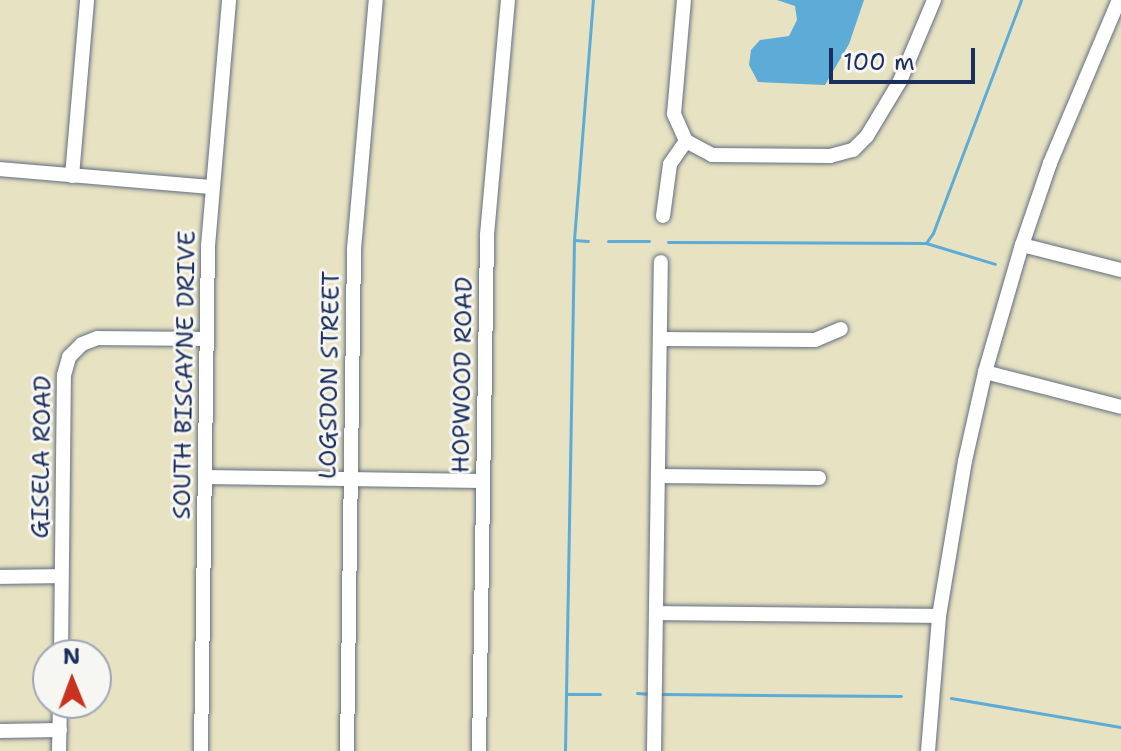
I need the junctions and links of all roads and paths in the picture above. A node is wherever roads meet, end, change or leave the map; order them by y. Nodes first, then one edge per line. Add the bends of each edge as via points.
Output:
1 (87, 0) edge
2 (229, 0) edge
3 (376, 0) edge
4 (508, 0) edge
5 (684, 0) edge
6 (934, 0) edge
7 (1119, 0) edge
8 (686, 141) junction
9 (0, 169) edge
10 (72, 176) junction
11 (212, 187) junction
12 (663, 216) dead end
13 (1022, 245) junction
14 (661, 262) dead end
15 (1121, 270) edge
16 (841, 329) dead end
17 (207, 339) junction
18 (660, 339) junction
19 (985, 372) junction
20 (1121, 407) edge
21 (658, 476) junction
22 (205, 477) junction
23 (819, 478) dead end
24 (350, 480) junction
25 (483, 481) junction
26 (61, 576) junction
27 (0, 577) edge
28 (657, 613) junction
29 (939, 616) junction
30 (61, 639) edge
31 (60, 719) edge
32 (60, 730) junction
33 (0, 731) edge
34 (59, 751) edge
35 (201, 751) edge
36 (347, 751) edge
37 (479, 751) edge
38 (654, 751) edge
39 (928, 751) edge

1 - 10 street
2 - 11 street, SOUTH BISCAYNE DRIVE
3 - 24 street, LOGSDON STREET via 354,249
4 - 25 street, HOPWOOD ROAD via 487,235
5 - 8 street via 674,114
6 - 8 street via 900,81 853,150 830,156 712,155
7 - 13 street via 1083,79
8 - 12 street via 670,164
9 - 10 street
10 - 11 street
11 - 17 street, SOUTH BISCAYNE DRIVE
13 - 15 street
13 - 19 street
14 - 18 street
16 - 18 street via 815,340
17 - 22 street, SOUTH BISCAYNE DRIVE
17 - 26 street, GISELA ROAD via 98,338 69,357 64,375
18 - 21 street
19 - 20 street
19 - 29 street
21 - 23 street
21 - 28 street
22 - 24 street
22 - 35 street, SOUTH BISCAYNE DRIVE
24 - 25 street
24 - 36 street, LOGSDON STREET
25 - 37 street, HOPWOOD ROAD
26 - 27 street
26 - 30 street, GISELA ROAD
28 - 29 street
28 - 38 street
29 - 39 street
31 - 32 street
32 - 33 street
32 - 34 street

